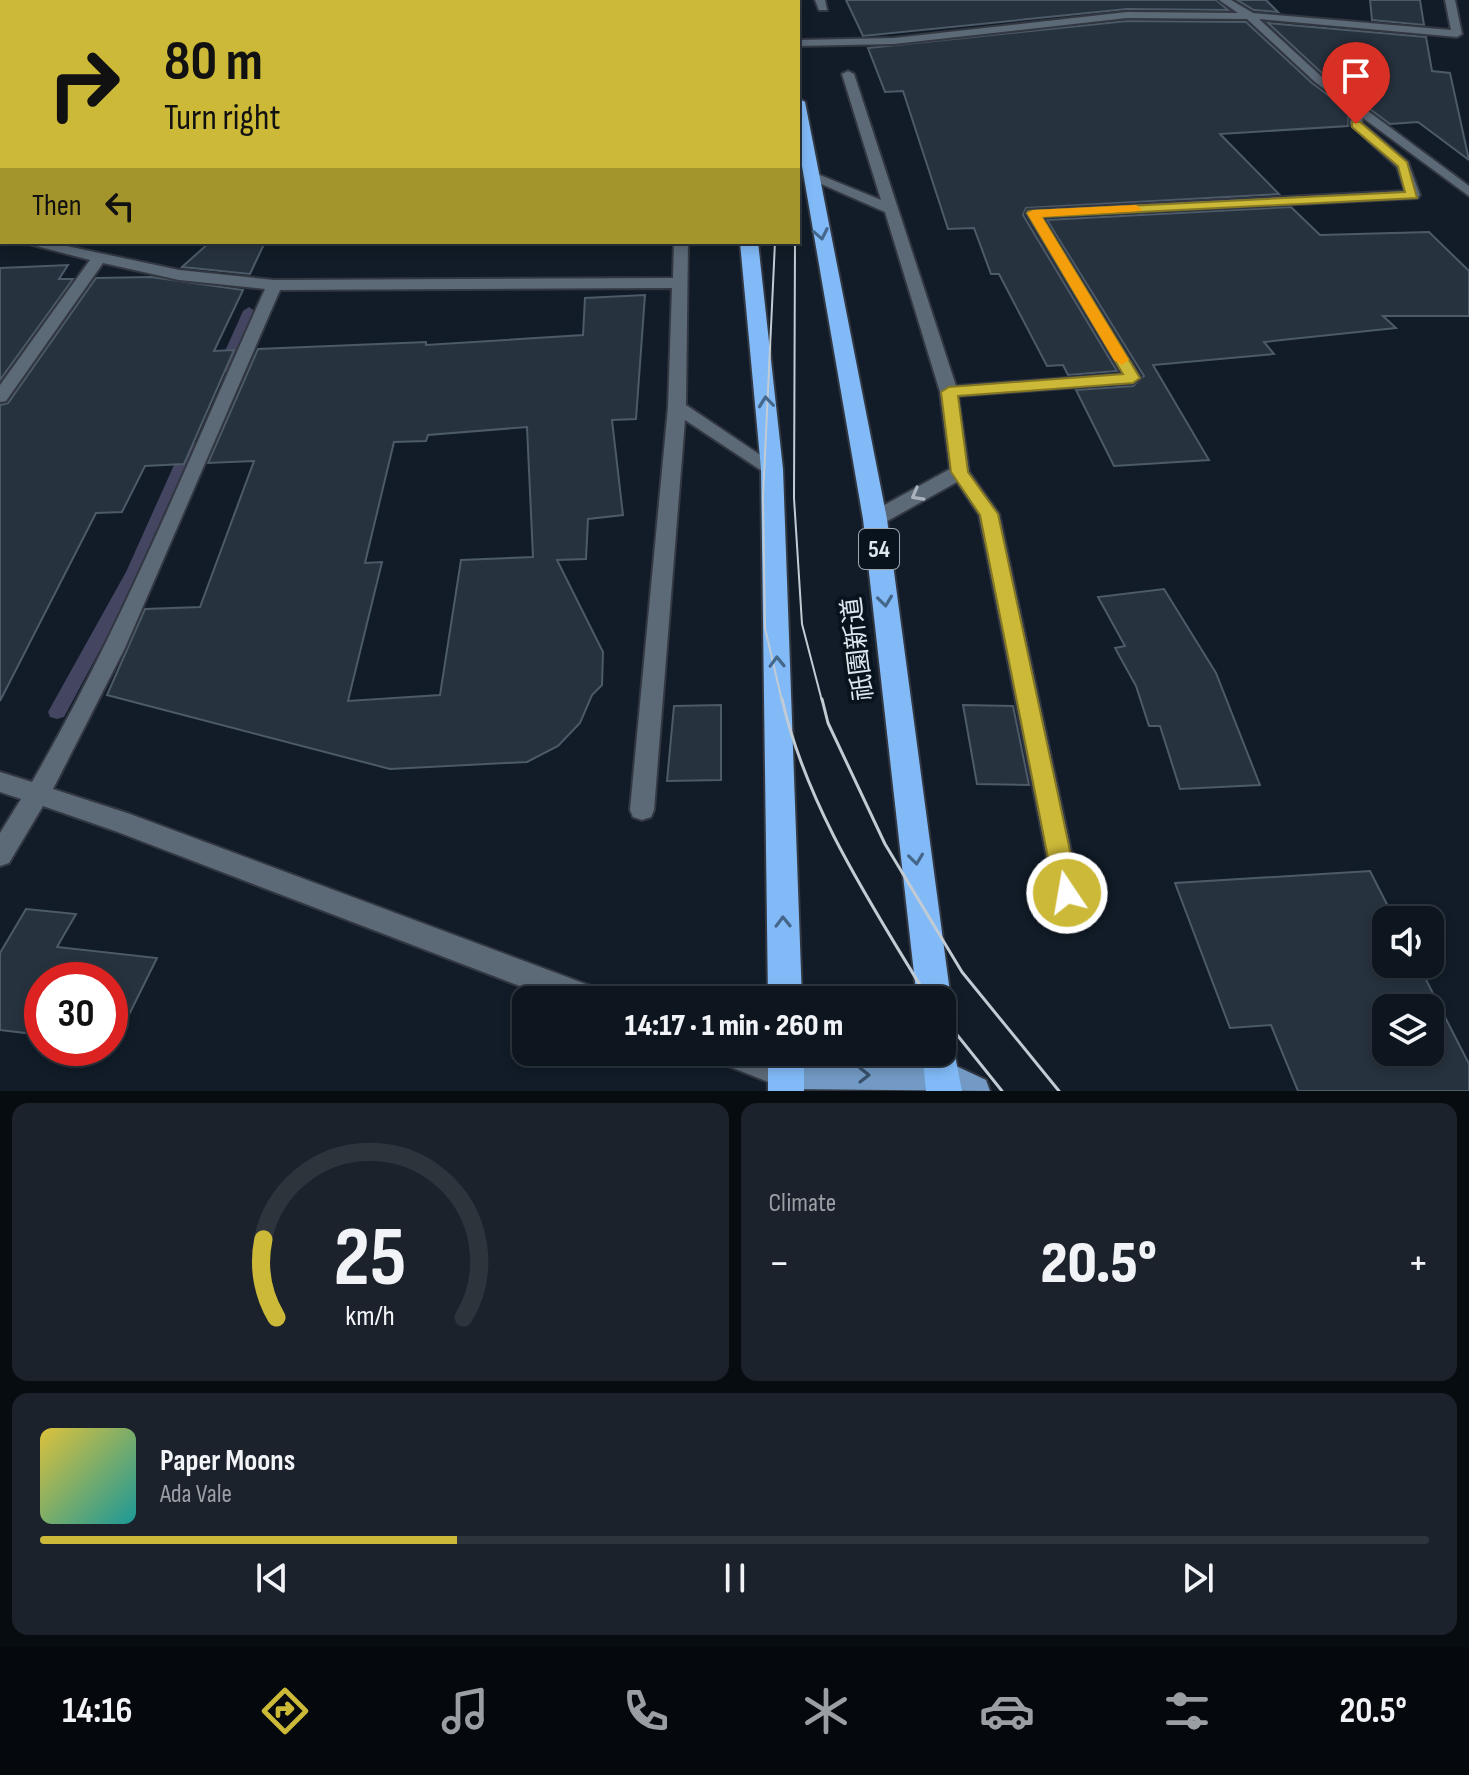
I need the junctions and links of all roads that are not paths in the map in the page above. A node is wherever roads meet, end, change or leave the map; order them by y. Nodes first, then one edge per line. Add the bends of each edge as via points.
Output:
1 (1224, 0) edge
2 (1450, 0) edge
3 (1249, 15) junction
4 (800, 43) edge
5 (848, 74) dead end
6 (1358, 109) junction
7 (800, 114) edge
8 (1469, 170) edge
9 (1444, 173) junction
10 (810, 176) junction
11 (1469, 192) edge
12 (890, 209) junction
13 (36, 244) edge
14 (681, 244) edge
15 (749, 244) edge
16 (98, 259) junction
17 (680, 283) junction
18 (274, 285) junction
19 (949, 392) junction
20 (0, 397) edge
21 (677, 407) junction
22 (772, 469) junction
23 (960, 472) junction
24 (875, 519) junction
25 (0, 782) edge
26 (39, 795) junction
27 (642, 810) dead end
28 (0, 855) edge
29 (1067, 893) dead end
30 (554, 986) edge
31 (785, 986) edge
32 (932, 986) edge
33 (763, 1066) edge
34 (942, 1073) edge
35 (790, 1077) edge
36 (975, 1091) edge

1 - 3 street
2 - 3 street via 1457,34 1359,21
3 - 4 street via 1127,15 894,41
3 - 6 street
5 - 12 street
6 - 9 street
6 - 19 street via 1356,124 1403,165 1413,195 1033,213 1133,378
7 - 10 highway, 祇園新道 / 54
8 - 9 street
9 - 11 street
10 - 12 street
10 -> 24 highway, 祇園新道 / 54
12 - 19 street
13 - 16 street
14 - 17 street
22 -> 15 highway
16 - 18 street
16 - 20 street
17 - 18 street
17 - 21 street
18 - 26 street via 128,615
19 - 23 street
21 - 22 street
21 - 27 street
31 -> 22 highway
23 -> 24 street
23 - 29 street via 989,514
24 -> 32 highway, 祇園新道 / 54
25 - 26 street
26 - 28 street
26 - 30 street
33 - 35 street
35 -> 34 main road
34 - 36 main road

